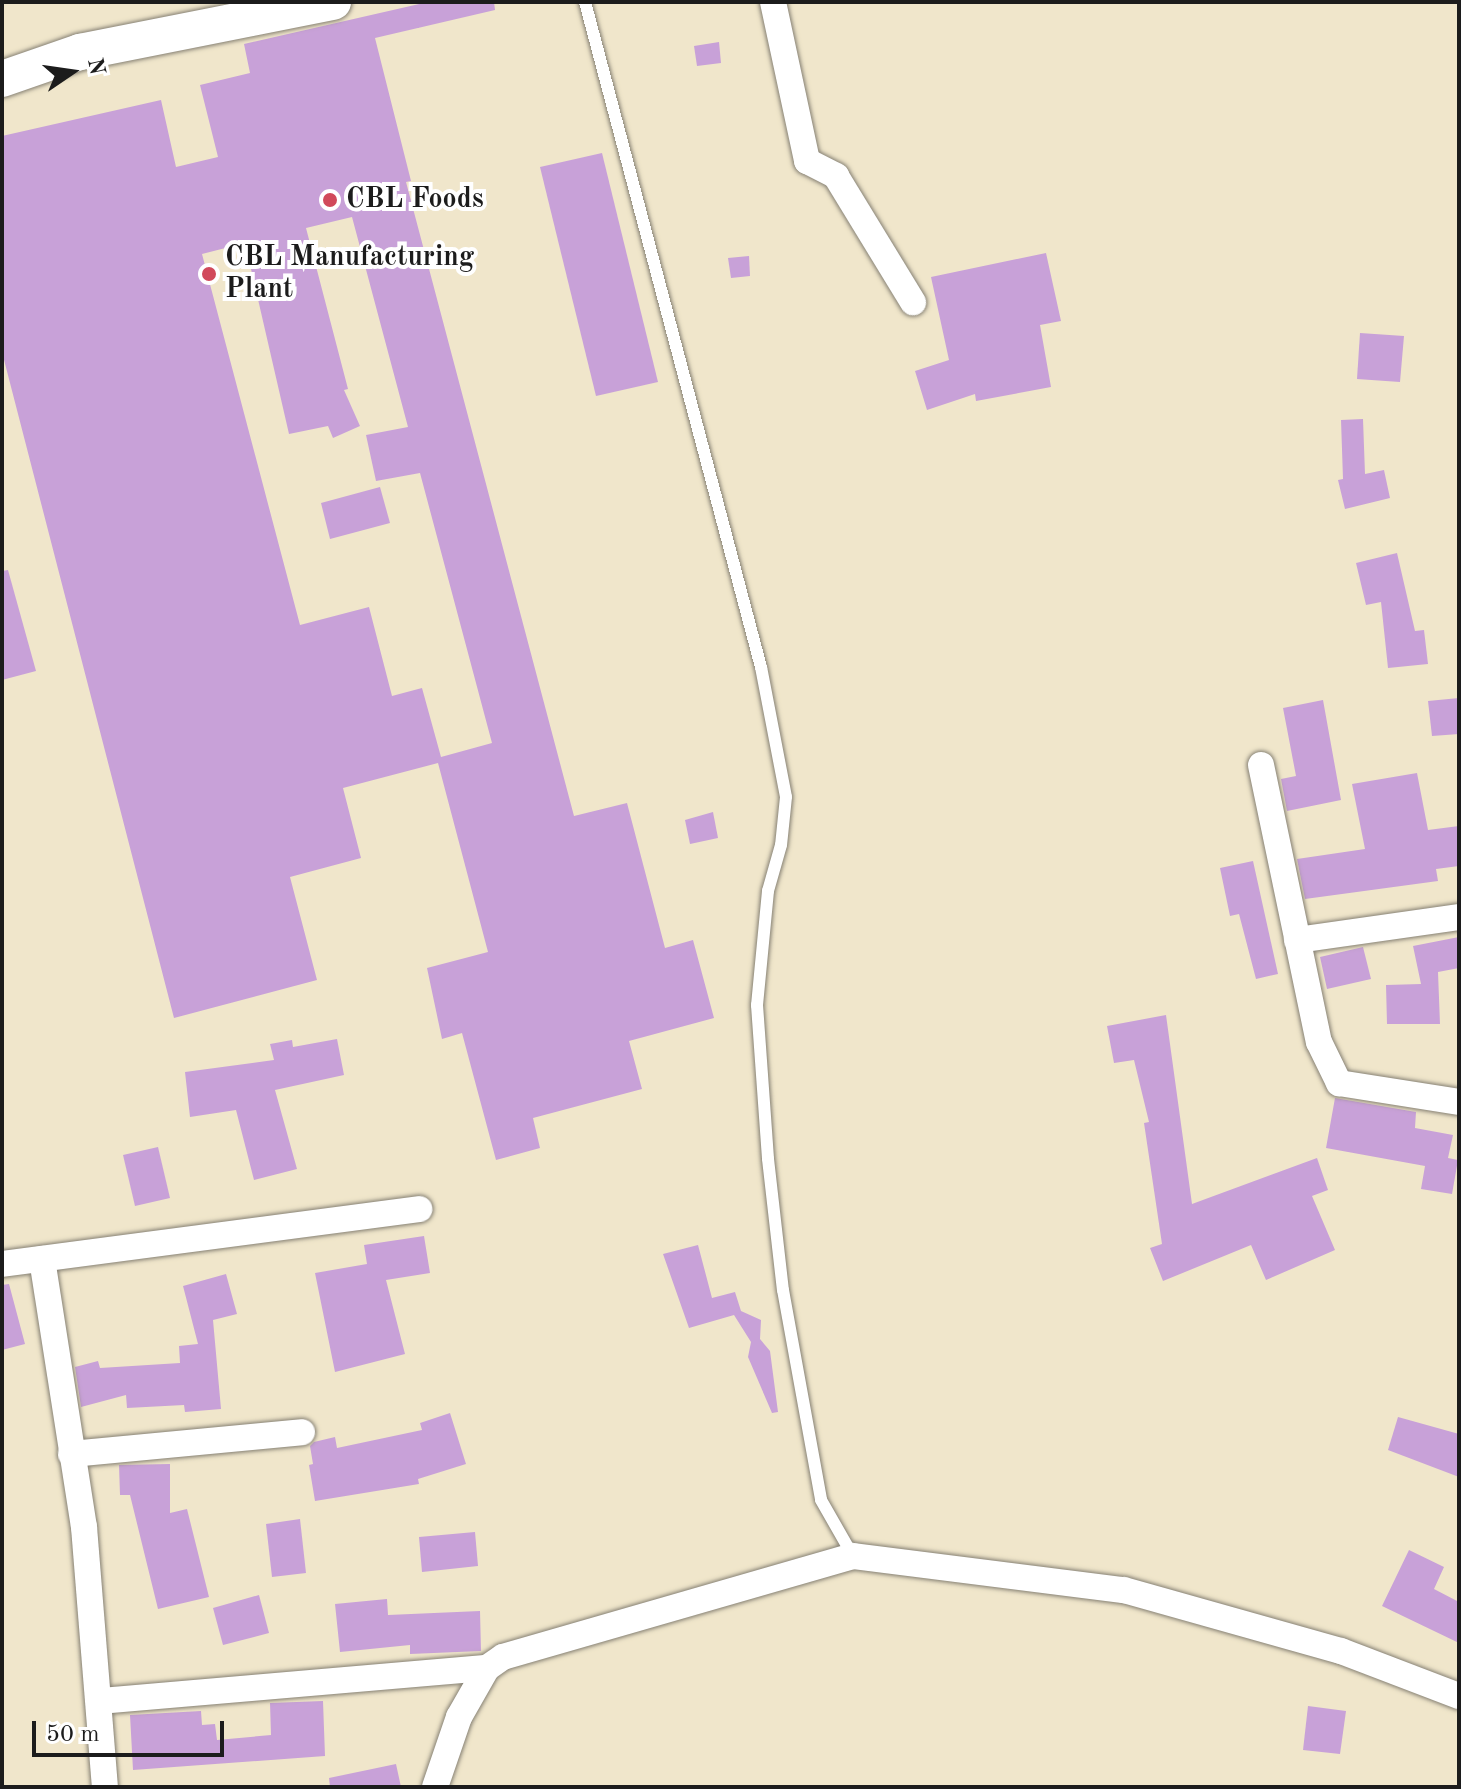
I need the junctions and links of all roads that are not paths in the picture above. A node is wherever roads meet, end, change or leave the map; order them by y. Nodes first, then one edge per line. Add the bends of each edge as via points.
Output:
1 (333, 2) edge
2 (585, 2) edge
3 (773, 2) edge
4 (2, 79) edge
5 (913, 302) dead end
6 (1261, 765) dead end
7 (1459, 917) edge
8 (1297, 940) junction
9 (1459, 1102) edge
10 (419, 1209) dead end
11 (42, 1259) junction
12 (2, 1264) edge
13 (302, 1432) dead end
14 (71, 1454) junction
15 (853, 1556) junction
16 (487, 1668) junction
17 (1459, 1696) edge
18 (100, 1701) junction
19 (105, 1787) edge
20 (435, 1787) edge

1 - 4 main road via 80,52
2 - 15 lane via 761,667 786,797 781,845 768,891 757,1005 768,1159 783,1290 821,1500
3 - 5 street via 807,161 836,176
6 - 8 street
7 - 8 street
8 - 9 street via 1319,1042 1339,1083
10 - 11 street
11 - 12 street
11 - 14 street
13 - 14 street
14 - 18 street via 84,1527
15 - 16 street via 503,1657
15 - 17 street via 1124,1590 1341,1651
16 - 18 street
16 - 20 street via 459,1717
18 - 19 street

